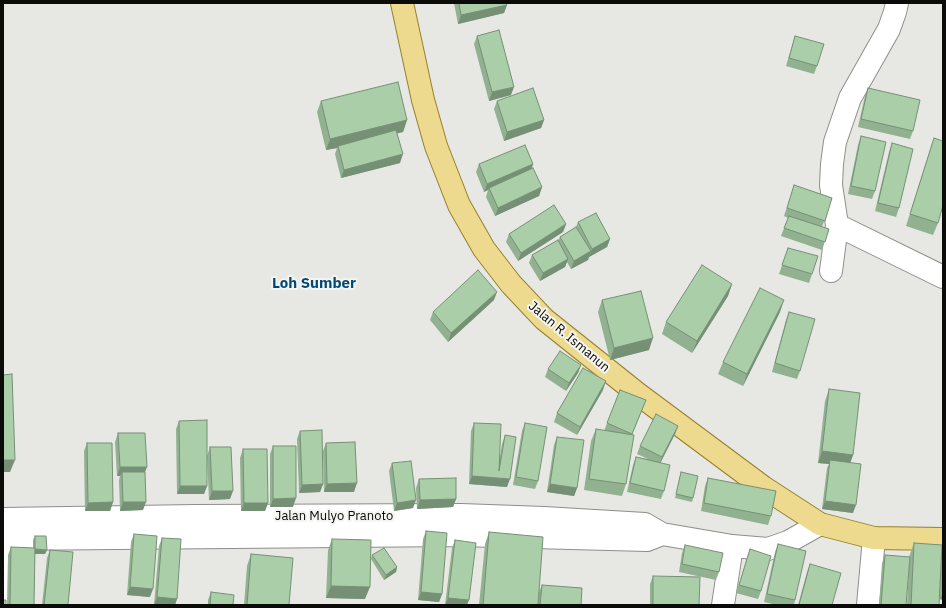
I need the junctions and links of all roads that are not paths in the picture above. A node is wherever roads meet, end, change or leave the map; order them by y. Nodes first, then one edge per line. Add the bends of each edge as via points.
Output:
1 (402, 3) edge
2 (896, 3) edge
3 (837, 225) junction
4 (831, 271) dead end
5 (943, 277) edge
6 (820, 524) junction
7 (5, 529) edge
8 (874, 538) junction
9 (943, 539) edge
10 (732, 546) junction
11 (3, 599) edge
12 (722, 605) edge
13 (868, 605) edge

1 - 6 main road, Jalan R. Ismanun via 423,100 436,146 459,205 484,249 510,284 544,320 638,394 763,487
2 - 3 street via 889,29 850,98 835,142 832,185
3 - 4 street
3 - 5 street
6 - 8 main road
6 - 10 street, Jalan Mulyo Pranoto via 788,542 768,549
7 - 10 street, Jalan Mulyo Pranoto via 196,516 462,515 645,524 662,534
7 - 11 street
8 - 9 main road
8 - 13 street
10 - 12 street

